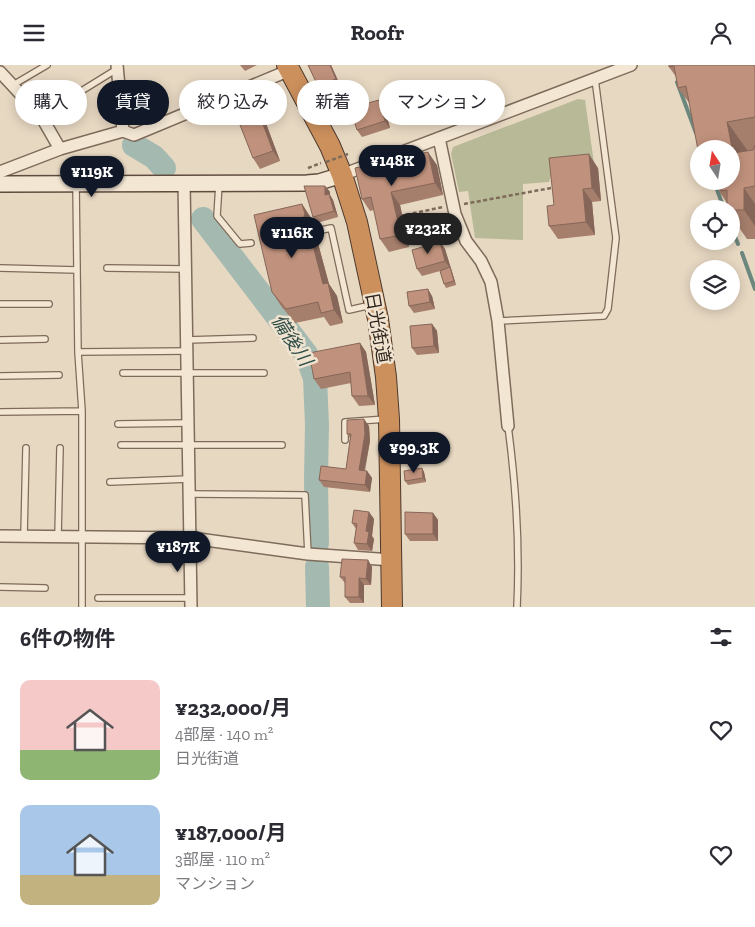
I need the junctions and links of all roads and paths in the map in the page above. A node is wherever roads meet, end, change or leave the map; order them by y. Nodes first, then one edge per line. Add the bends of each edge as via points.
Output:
1 (47, 65) edge
2 (631, 65) edge
3 (117, 67) edge
4 (289, 68) edge
5 (0, 72) edge
6 (595, 79) junction
7 (13, 85) joint
8 (87, 86) edge
9 (46, 125) edge
10 (123, 131) junction
11 (439, 138) junction
12 (60, 149) junction
13 (348, 154) dead end
14 (326, 162) dead end
15 (0, 172) edge
16 (342, 175) junction
17 (219, 182) junction
18 (76, 183) junction
19 (184, 183) junction
20 (0, 184) edge
21 (317, 231) dead end
22 (251, 243) dead end
23 (0, 268) edge
24 (107, 268) dead end
25 (186, 269) junction
26 (77, 270) junction
27 (50, 304) dead end
28 (0, 305) edge
29 (375, 305) junction
30 (498, 321) junction
31 (253, 338) dead end
32 (45, 339) dead end
33 (0, 340) edge
34 (187, 345) junction
35 (78, 352) junction
36 (123, 373) dead end
37 (188, 373) junction
38 (264, 373) dead end
39 (59, 375) dead end
40 (0, 376) edge
41 (82, 411) junction
42 (0, 412) edge
43 (389, 419) junction
44 (188, 423) junction
45 (118, 424) dead end
46 (508, 426) joint
47 (345, 439) edge
48 (189, 444) junction
49 (121, 445) dead end
50 (282, 445) dead end
51 (26, 447) dead end
52 (60, 448) dead end
53 (190, 479) junction
54 (110, 482) dead end
55 (190, 494) junction
56 (0, 536) edge
57 (24, 536) junction
58 (58, 536) junction
59 (82, 536) junction
60 (190, 538) junction
61 (308, 554) junction
62 (392, 560) junction
63 (0, 587) edge
64 (46, 588) dead end
65 (98, 598) dead end
66 (191, 602) edge
67 (82, 607) edge
68 (392, 607) edge
69 (517, 607) edge

1 - 7 lane
2 - 6 street
3 - 8 lane
3 - 10 street
4 - 10 street via 134,135
4 - 16 highway, 日光街道
5 - 7 street
6 - 11 street
6 - 30 lane via 616,238 608,309 604,316
9 - 12 street
10 - 12 street
11 - 16 street
11 - 30 street via 455,214 466,241 487,272
12 - 15 street
13 - 14 path, bridge
16 - 17 street via 306,183
16 - 29 highway, 日光街道 via 357,222
17 - 19 street
17 - 22 lane via 217,217 240,245
18 - 19 street
18 - 20 street
18 - 26 lane
19 - 25 street
21 - 29 lane via 331,228 349,310
23 - 26 lane
24 - 25 lane
25 - 34 street
26 - 35 lane
27 - 28 lane
29 - 43 highway, 日光街道
30 - 46 street
31 - 34 lane
32 - 33 lane
34 - 35 lane
34 - 37 street
35 - 41 lane
36 - 37 lane
37 - 38 lane
37 - 44 street
39 - 40 lane
41 - 42 lane
41 - 59 lane
43 - 47 lane via 345,422
43 - 62 highway, 日光街道
44 - 45 lane
44 - 48 street
46 - 69 lane via 516,497
48 - 49 lane
48 - 50 lane
48 - 53 street
51 - 57 lane
52 - 58 lane
53 - 54 lane
53 - 55 street
55 - 60 street
55 - 61 lane via 306,495
56 - 57 street
57 - 58 street
58 - 59 street
59 - 60 street
59 - 67 lane
60 - 61 street
60 - 66 street
61 - 62 street
62 - 68 highway, 日光街道
63 - 64 lane
65 - 66 lane

